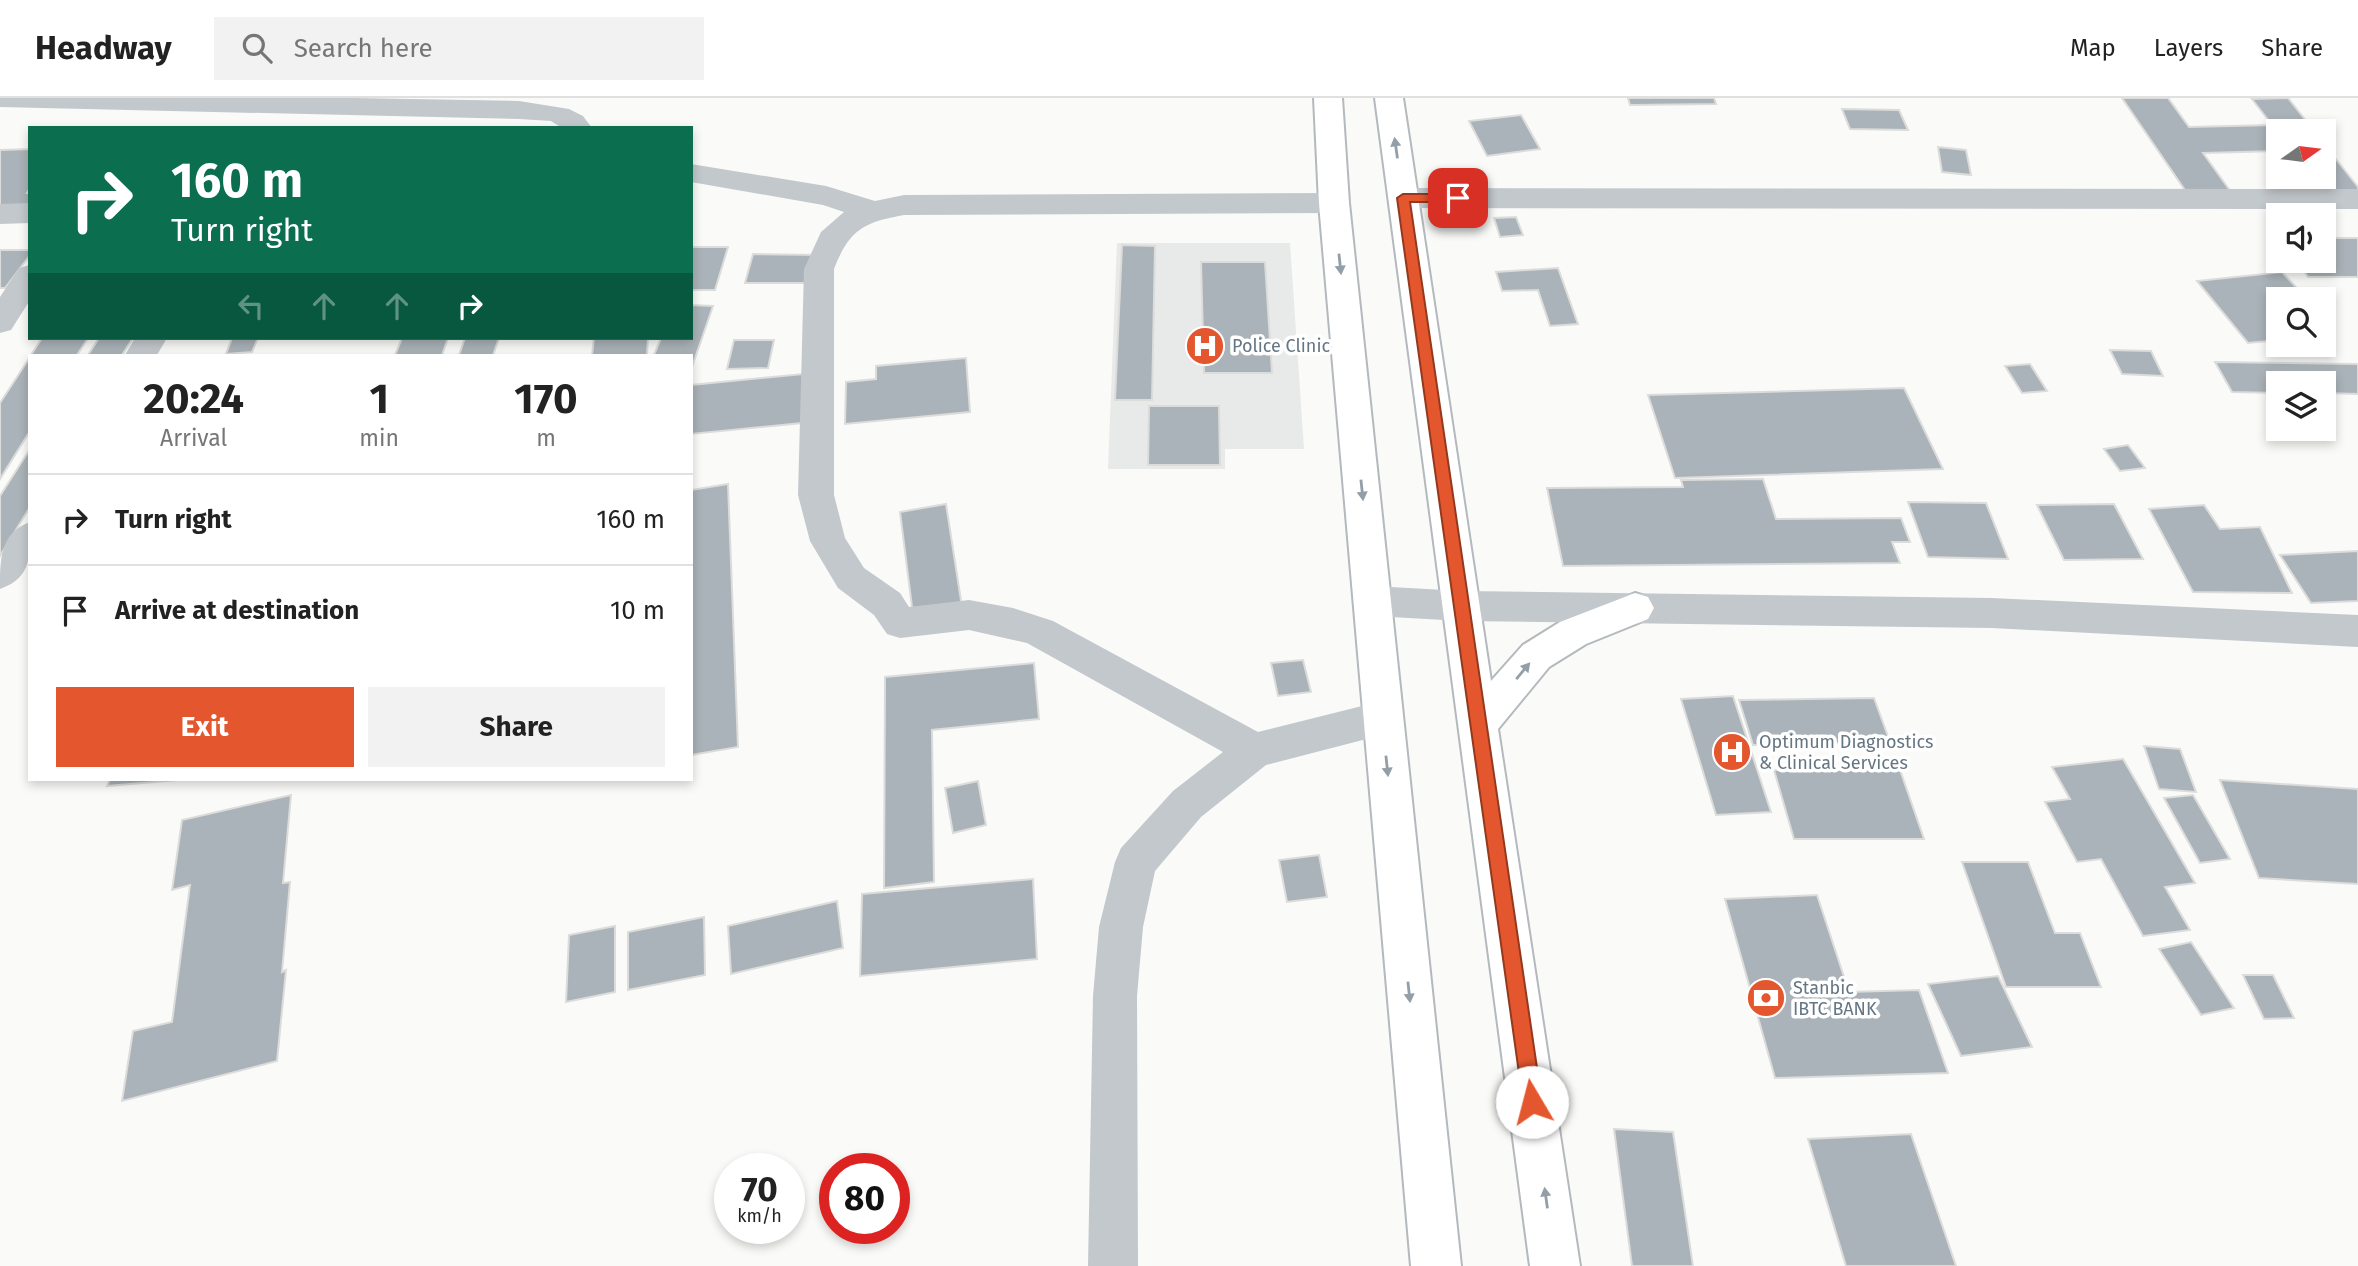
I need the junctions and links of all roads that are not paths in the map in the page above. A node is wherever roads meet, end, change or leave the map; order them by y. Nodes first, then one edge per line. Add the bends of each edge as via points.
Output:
1 (1328, 98) edge
2 (1389, 98) edge
3 (0, 99) edge
4 (141, 102) junction
5 (283, 110) edge
6 (125, 126) edge
7 (577, 126) edge
8 (693, 173) edge
9 (1403, 198) junction
10 (2358, 199) edge
11 (1334, 203) junction
12 (871, 210) junction
13 (28, 213) edge
14 (0, 214) edge
15 (28, 278) edge
16 (0, 322) edge
17 (28, 539) edge
18 (0, 574) edge
19 (1373, 601) junction
20 (1462, 606) junction
21 (1635, 608) junction
22 (2358, 632) edge
23 (1382, 718) junction
24 (1479, 723) junction
25 (1255, 750) junction
26 (1113, 1266) edge
27 (1436, 1266) edge
28 (1555, 1266) edge

1 - 11 highway
9 -> 2 highway
3 - 4 street
4 - 5 street
4 - 6 street
5 - 7 street via 519,110 555,114
8 - 12 street via 826,196
9 - 10 street
9 - 20 highway
11 - 12 street via 904,205
11 -> 19 highway
12 - 25 street via 841,226 827,244 819,269 816,495 828,541 851,578 887,604 900,623 969,615 1040,632
13 - 14 street
15 - 16 street
17 - 18 street
19 - 20 street
19 - 23 highway
20 - 21 street
20 - 24 highway
21 - 22 street via 1992,613
24 -> 21 highway via 1536,656 1573,633
23 - 25 street
23 -> 27 highway
28 -> 24 highway
25 - 26 street via 1187,804 1136,862 1121,927 1115,996

